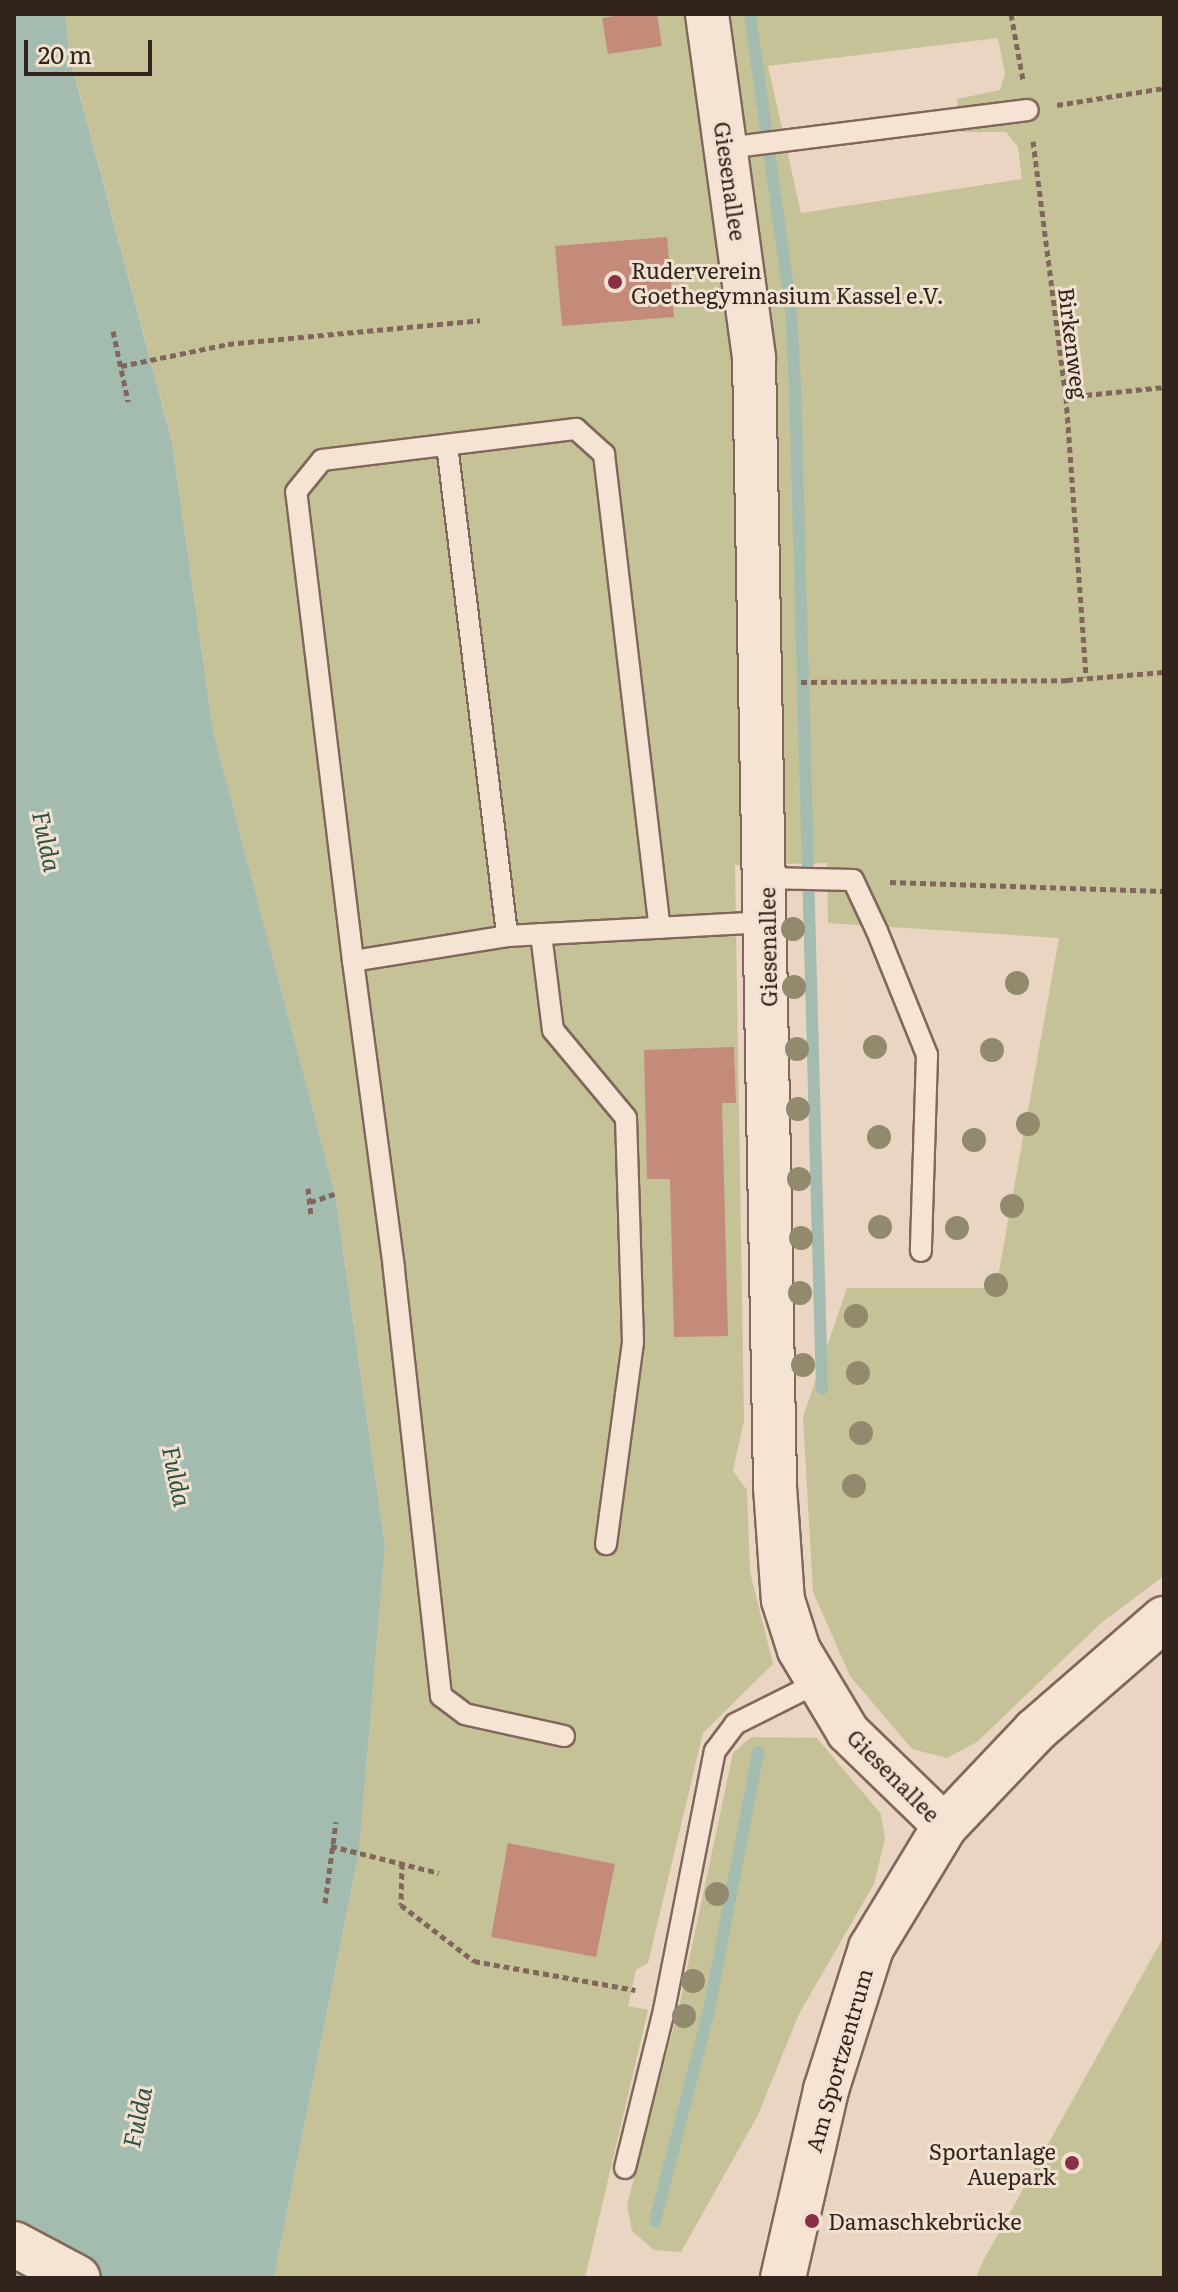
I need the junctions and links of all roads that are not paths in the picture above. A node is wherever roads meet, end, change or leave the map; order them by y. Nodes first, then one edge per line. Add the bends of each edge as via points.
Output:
1 (707, 14) edge
2 (1028, 110) road end
3 (741, 146) junction
4 (447, 445) junction
5 (778, 878) junction
6 (767, 922) junction
7 (660, 928) junction
8 (541, 934) junction
9 (507, 936) junction
10 (353, 961) junction
11 (921, 1251) dead end
12 (606, 1544) dead end
13 (1164, 1619) edge
14 (817, 1683) junction
15 (564, 1736) dead end
16 (945, 1826) junction
17 (625, 2168) dead end
18 (14, 2244) edge
19 (78, 2278) edge
20 (783, 2278) edge

1 - 3 street, Giesenallee
2 - 3 lane
3 - 5 street, Giesenallee
4 - 7 lane via 576,429 604,454
4 - 9 lane
4 - 10 lane via 322,460 296,492
5 - 6 street, Giesenallee
5 - 11 lane via 853,880 927,1055
6 - 7 lane
6 - 14 street, Giesenallee via 775,1487 783,1600
7 - 8 lane
8 - 9 lane
8 - 12 lane via 553,1030 626,1118 633,1342
9 - 10 lane
10 - 15 lane via 394,1268 441,1696 465,1714
13 - 16 street, Am Sportzentrum via 1035,1731
14 - 16 street, Giesenallee via 848,1732
14 - 17 lane via 735,1724 715,1751 667,1995
16 - 20 street, Am Sportzentrum via 871,1948 826,2090
18 - 19 street

